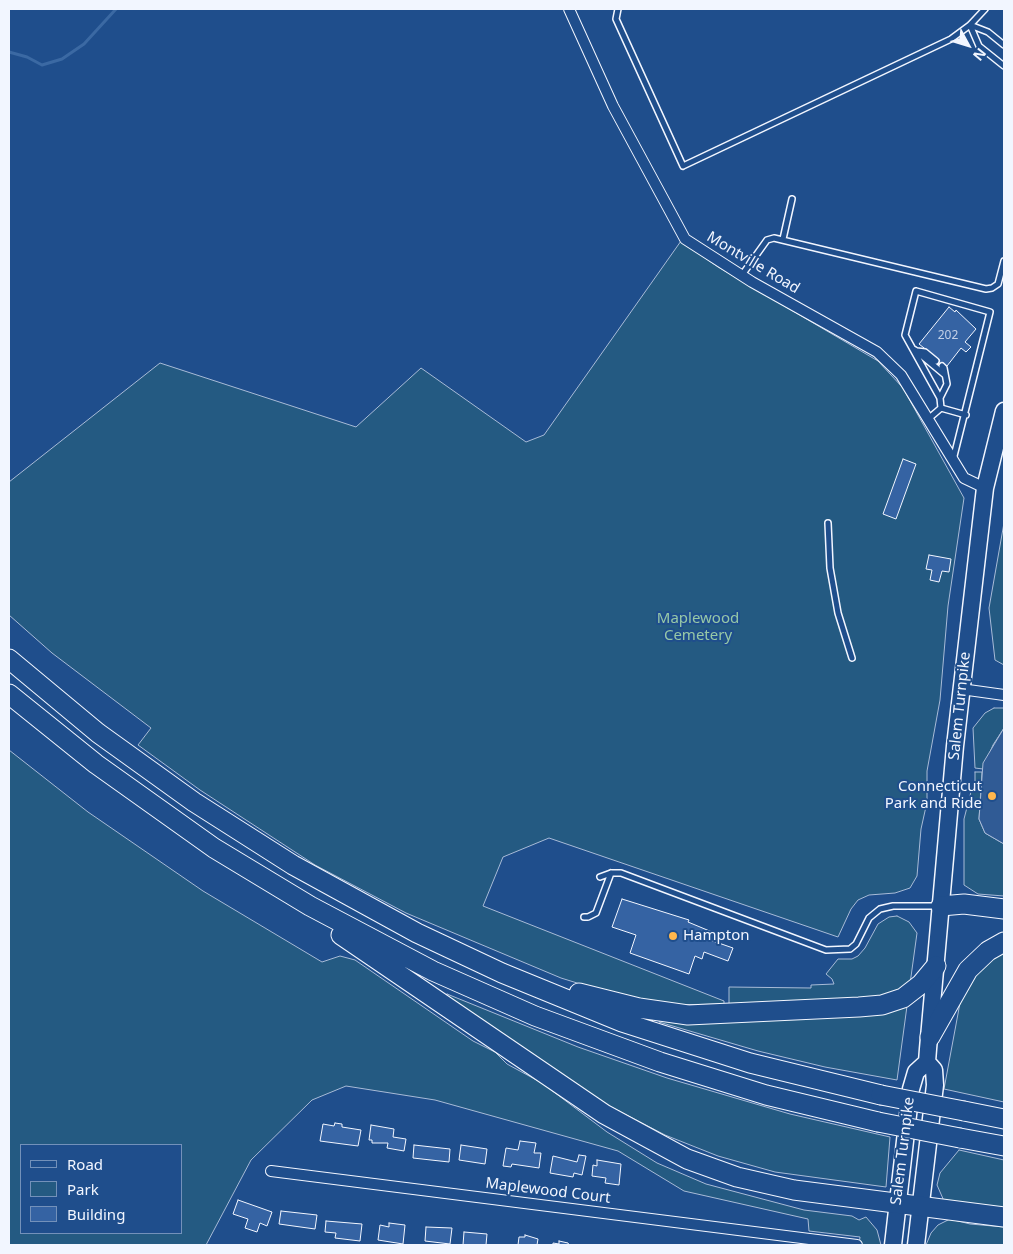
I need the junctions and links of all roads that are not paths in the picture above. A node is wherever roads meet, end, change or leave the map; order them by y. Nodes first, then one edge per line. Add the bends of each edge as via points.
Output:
1 (569, 9) edge
2 (618, 9) edge
3 (985, 9) edge
4 (970, 25) junction
5 (1004, 45) edge
6 (1004, 66) edge
7 (792, 199) dead end
8 (783, 239) junction
9 (1004, 261) edge
10 (742, 275) junction
11 (1002, 275) edge
12 (911, 346) junction
13 (917, 351) junction
14 (936, 361) dead end
15 (942, 366) dead end
16 (945, 375) junction
17 (940, 398) junction
18 (941, 408) junction
19 (1004, 411) edge
20 (966, 416) junction
21 (927, 420) junction
22 (953, 463) junction
23 (985, 488) junction
24 (828, 523) dead end
25 (852, 658) dead end
26 (9, 659) edge
27 (961, 689) junction
28 (9, 694) edge
29 (1004, 695) edge
30 (610, 873) junction
31 (600, 877) dead end
32 (310, 906) junction
33 (941, 906) junction
34 (1004, 908) edge
35 (584, 917) dead end
36 (1004, 942) edge
37 (936, 966) junction
38 (524, 982) junction
39 (930, 1037) junction
40 (927, 1062) junction
41 (1004, 1119) edge
42 (1004, 1146) edge
43 (271, 1171) dead end
44 (897, 1203) junction
45 (921, 1206) junction
46 (1004, 1217) edge
47 (821, 1243) edge
48 (857, 1245) edge
49 (893, 1245) edge
50 (916, 1245) edge

1 - 10 street, Montville Road via 612,106 685,239
2 - 4 lane via 616,19 683,166 951,39
3 - 4 lane
4 - 5 lane via 988,32
4 - 6 lane via 979,46
7 - 8 lane
8 - 10 lane via 767,240
8 - 11 lane via 986,289 998,284
9 - 11 lane
10 - 21 street, Montville Road via 877,352 901,375
12 - 13 lane
12 - 17 lane
12 - 20 lane via 905,335 916,291 990,312
13 - 14 lane via 925,352
13 - 16 lane
15 - 16 lane
16 - 17 lane via 947,384
17 - 18 lane
18 - 20 lane
18 - 21 lane
19 - 23 main road, Salem Turnpike
20 - 22 lane
21 - 22 street, Montville Road
22 - 23 street, Montville Road via 964,478
23 - 27 main road, Salem Turnpike
24 - 25 lane via 830,568 838,612
26 - 38 highway via 122,751 254,841 396,922
27 - 29 street
27 - 33 main road, Salem Turnpike
28 - 32 highway via 82,754 153,806
30 - 31 lane
30 - 33 lane via 621,873 826,950 850,949 856,944 869,918 882,908
30 - 35 lane via 596,913
32 - 42 highway, bridge via 452,980 583,1034 732,1086 878,1122
32 - 44 highway via 348,940 604,1114 660,1146 703,1166 755,1182
33 - 34 highway via 964,904
33 - 37 main road, Salem Turnpike
36 - 39 highway via 988,951 968,970
37 - 38 highway via 913,992 890,1003 859,1008 736,1014 688,1015 652,1011 563,988
37 - 39 main road, Salem Turnpike
38 - 41 highway, bridge via 622,1022 725,1056 881,1095
39 - 40 main road, Salem Turnpike
40 - 44 main road, Salem Turnpike via 916,1072 911,1086
40 - 45 main road, Salem Turnpike via 934,1070 936,1080
43 - 47 street, Maplewood Court
44 - 45 highway
44 - 49 main road, Salem Turnpike
45 - 46 highway
45 - 50 main road, Salem Turnpike
47 - 48 street, Maplewood Court

